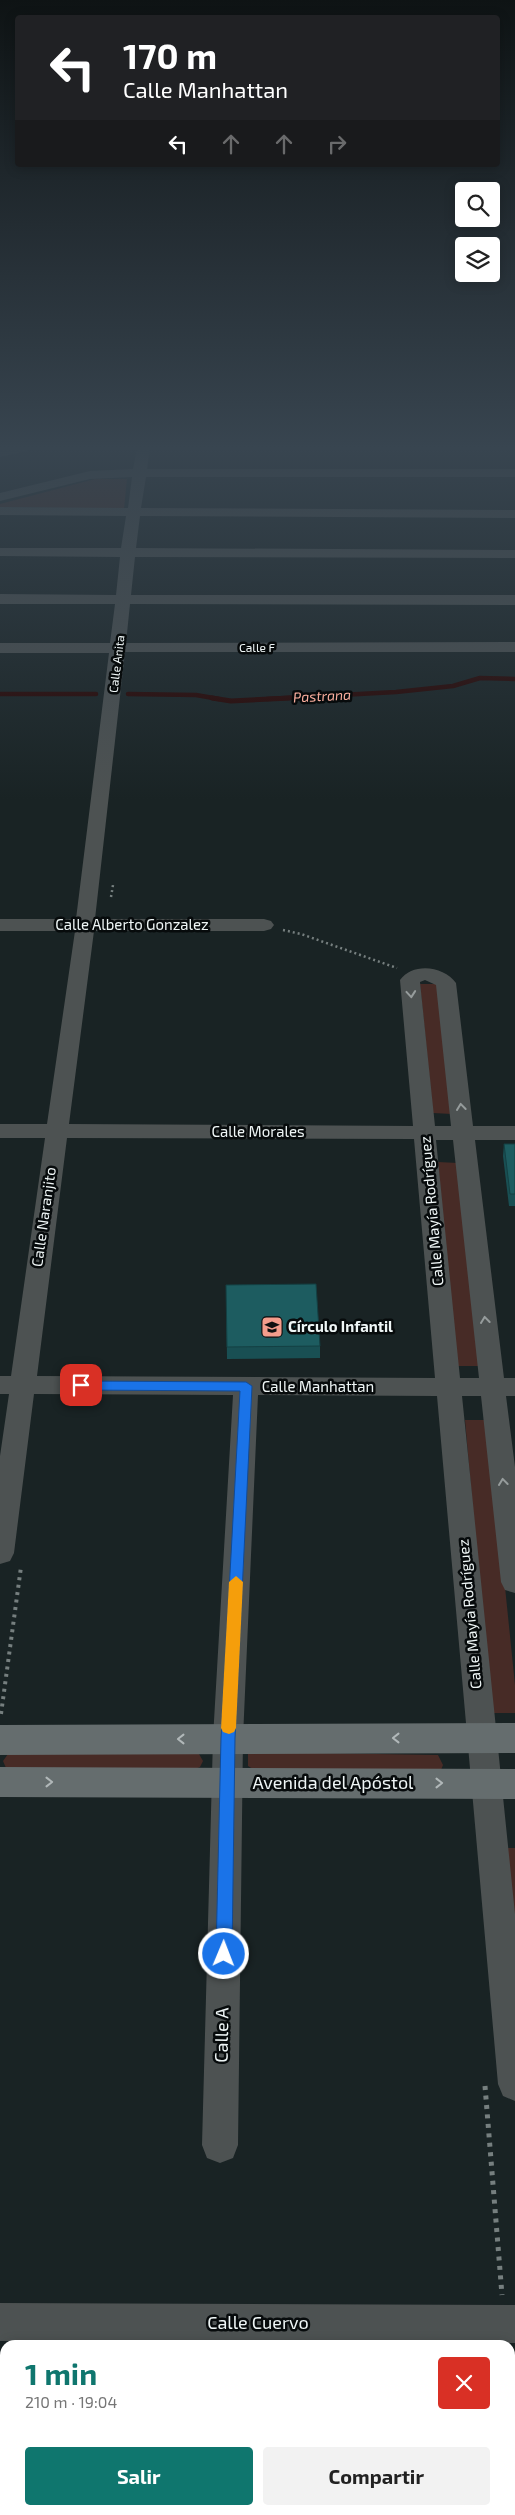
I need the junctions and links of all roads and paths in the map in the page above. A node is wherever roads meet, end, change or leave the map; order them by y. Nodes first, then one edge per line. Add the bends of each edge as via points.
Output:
1 (127, 565) edge
2 (124, 598) junction
3 (0, 599) edge
4 (515, 600) edge
5 (515, 647) edge
6 (0, 648) edge
7 (119, 648) junction
8 (91, 881) joint
9 (0, 925) edge
10 (85, 925) junction
11 (264, 925) joint
12 (417, 975) junction
13 (0, 1131) edge
14 (56, 1131) junction
15 (424, 1133) junction
16 (464, 1133) junction
17 (515, 1133) edge
18 (11, 1385) edge
19 (246, 1386) junction
20 (449, 1387) junction
21 (504, 1387) edge
22 (0, 1553) edge
23 (515, 1582) edge
24 (228, 1738) junction
25 (499, 1738) edge
26 (0, 1740) edge
27 (0, 1782) edge
28 (227, 1782) junction
29 (501, 1784) edge
30 (515, 2084) edge
31 (220, 2144) dead end
32 (0, 2322) edge
33 (515, 2324) edge

1 - 2 street, Calle Anita
2 - 3 street
2 - 4 street
2 - 7 street, Calle Anita
5 - 7 street, Calle F
6 - 7 street, Calle F
7 - 8 street, Calle Anita
8 - 10 street, Calle Naranjito
9 - 10 street, Calle Alberto Gonzalez
10 - 11 street, Calle Alberto Gonzalez
10 - 14 street, Calle Naranjito
11 - 12 path via 301,934
12 -> 15 street, Calle Mayía Rodríguez via 410,980
16 -> 12 street via 446,983 439,976
13 - 14 street, Calle Morales
14 - 15 street, Calle Morales
14 - 18 street, Calle Naranjito
15 - 16 street, Calle Morales
15 - 20 street, Calle Mayía Rodríguez
16 - 17 street, Calle Morales
21 -> 16 street
18 - 19 street, Calle Manhattan
18 - 22 street, Calle Naranjito
19 - 20 street, Calle Manhattan
19 - 24 street, Calle A
20 - 21 street, Calle Manhattan
20 - 25 street, Calle Mayía Rodríguez
23 -> 21 street
25 -> 24 street
24 -> 26 street
24 - 28 street, Calle A
25 - 29 street, Calle Mayía Rodríguez
27 -> 28 street, Avenida del Apóstol
28 -> 29 street, Avenida del Apóstol
28 - 31 street, Calle A
29 - 30 street, Calle Mayía Rodríguez
32 - 33 street, Calle Cuervo

